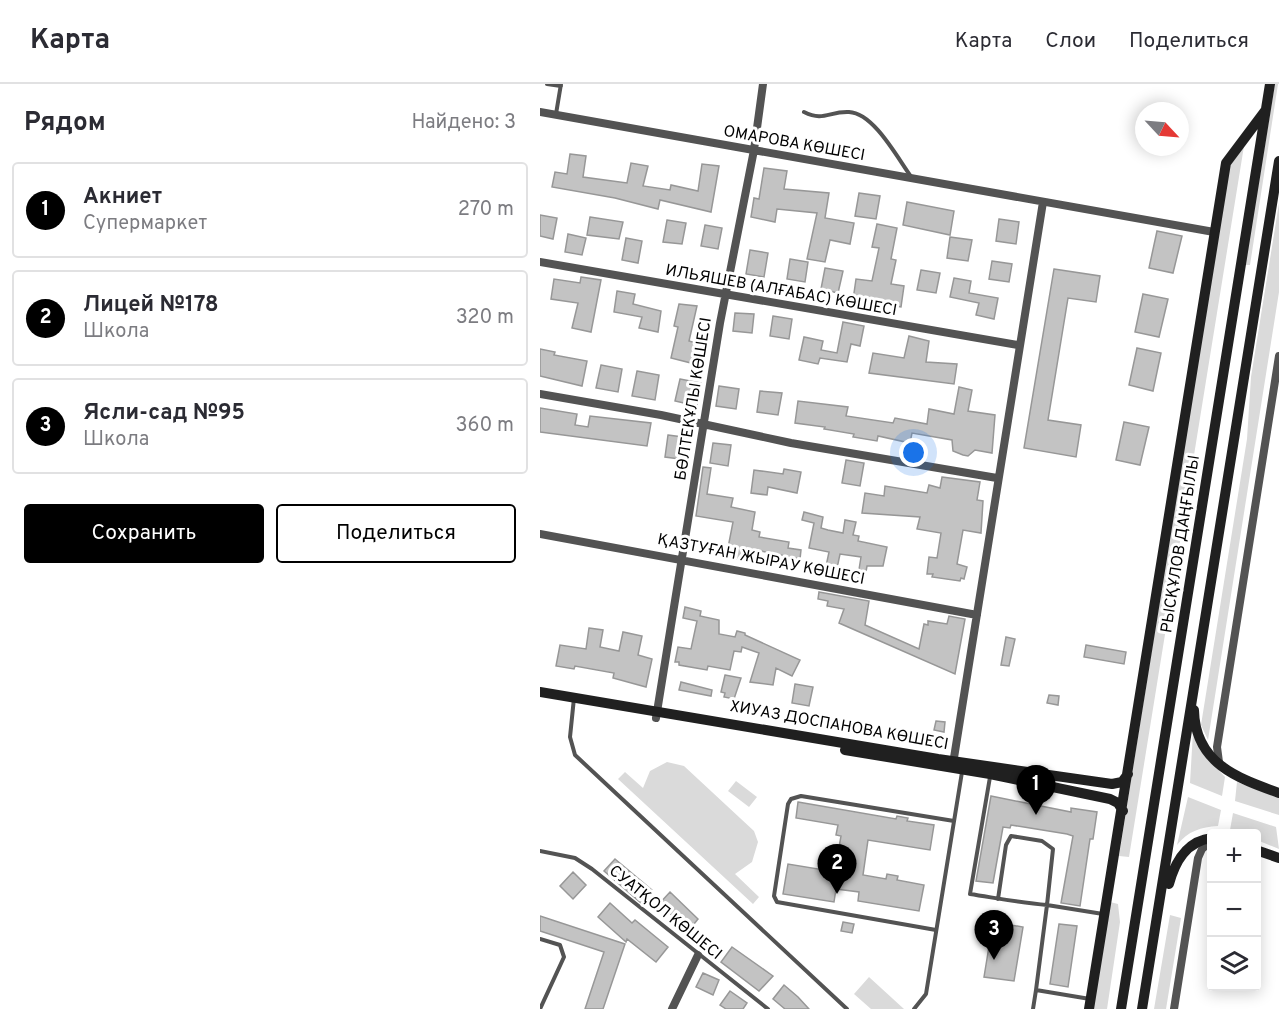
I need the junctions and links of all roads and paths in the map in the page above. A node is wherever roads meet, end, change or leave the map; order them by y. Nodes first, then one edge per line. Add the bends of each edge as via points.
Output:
1 (547, 84) edge
2 (763, 84) edge
3 (1270, 84) edge
4 (561, 85) edge
5 (1267, 108) junction
6 (540, 112) edge
7 (804, 112) dead end
8 (556, 115) junction
9 (754, 150) junction
10 (1279, 161) edge
11 (912, 178) junction
12 (1043, 202) junction
13 (1214, 232) junction
14 (540, 262) edge
15 (725, 295) junction
16 (1018, 345) junction
17 (1279, 356) edge
18 (540, 394) edge
19 (705, 424) junction
20 (997, 478) junction
21 (540, 534) edge
22 (682, 559) junction
23 (976, 615) junction
24 (1194, 686) junction
25 (540, 692) edge
26 (540, 699) edge
27 (574, 701) junction
28 (657, 715) junction
29 (958, 766) junction
30 (1221, 767) junction
31 (991, 771) junction
32 (1128, 774) junction
33 (1279, 793) edge
34 (1123, 811) junction
35 (954, 821) junction
36 (1207, 840) edge
37 (1207, 844) edge
38 (540, 851) edge
39 (1261, 851) edge
40 (1279, 858) edge
41 (998, 899) junction
42 (1047, 905) junction
43 (1105, 914) junction
44 (1156, 928) junction
45 (936, 930) junction
46 (540, 939) edge
47 (698, 955) junction
48 (1036, 990) junction
49 (1090, 1004) edge
50 (540, 1009) edge
51 (672, 1009) edge
52 (768, 1009) edge
53 (847, 1009) edge
54 (914, 1009) edge
55 (1033, 1009) edge
56 (1121, 1009) edge
57 (1142, 1009) edge
58 (1174, 1009) edge

1 - 4 lane
2 - 9 street, БӨЛТЕКҰЛЫ КӨШЕСІ
3 - 5 street, РЫСҚҰЛОВ ДАҢҒЫЛЫ
4 - 8 lane
5 - 13 street via 1226,163
5 - 56 street, РЫСҚҰЛОВ ДАҢҒЫЛЫ
6 - 8 street, ОМАРОВА КӨШЕСІ
7 - 11 lane via 816,118 850,112 861,116 875,126
8 - 9 street, ОМАРОВА КӨШЕСІ
9 - 11 street, ОМАРОВА КӨШЕСІ
9 - 15 street, БӨЛТЕКҰЛЫ КӨШЕСІ
10 - 24 street
11 - 12 street, ОМАРОВА КӨШЕСІ
12 - 13 street, ОМАРОВА КӨШЕСІ
12 - 16 street
13 - 32 street
14 - 15 street, ИЛЬЯШЕВ (АЛҒАБАС) КӨШЕСІ
15 - 16 street, ИЛЬЯШЕВ (АЛҒАБАС) КӨШЕСІ
15 - 19 street, БӨЛТЕКҰЛЫ КӨШЕСІ
16 - 20 street
17 - 30 street via 1217,747
18 - 19 street
19 - 20 street via 791,443
19 - 22 street, БӨЛТЕКҰЛЫ КӨШЕСІ
20 - 23 street
21 - 22 street, ҚАЗТУҒАН ЖЫРАУ КӨШЕСІ
22 - 23 street, ҚАЗТУҒАН ЖЫРАУ КӨШЕСІ
22 - 28 street, БӨЛТЕКҰЛЫ КӨШЕСІ
23 - 29 street
24 - 30 street via 1194,720 1199,736
24 - 44 street
25 - 27 street, ХИУАЗ ДОСПАНОВА КӨШЕСІ
26 - 27 street, ХИУАЗ ДОСПАНОВА КӨШЕСІ
27 - 28 street, ХИУАЗ ДОСПАНОВА КӨШЕСІ
27 - 53 lane via 570,737 575,755
28 - 29 street, ХИУАЗ ДОСПАНОВА КӨШЕСІ
29 - 31 street, ХИУАЗ ДОСПАНОВА КӨШЕСІ
29 - 35 lane
30 - 33 street
31 - 32 street, ХИУАЗ ДОСПАНОВА КӨШЕСІ via 1112,784 1122,782
31 - 34 street, ХИУАЗ ДОСПАНОВА КӨШЕСІ via 1110,799
31 - 41 lane via 970,894
32 - 34 street
34 - 43 street
35 - 45 lane
35 - 45 lane via 801,796 788,804 774,896 777,902
36 - 44 street via 1195,842 1180,857
37 - 58 street via 1198,858
38 - 47 lane, СУАТҚОЛ КӨШЕСІ via 575,858 592,869
39 - 40 street
41 - 42 lane
41 - 42 lane via 1006,845 1011,836 1019,836 1042,841 1053,849
42 - 43 lane
42 - 48 lane
43 - 49 street
44 - 57 street
45 - 54 lane via 926,994
46 - 50 lane via 560,945 564,957
47 - 51 street
47 - 52 lane, СУАТҚОЛ КӨШЕСІ
48 - 49 lane
48 - 55 lane

